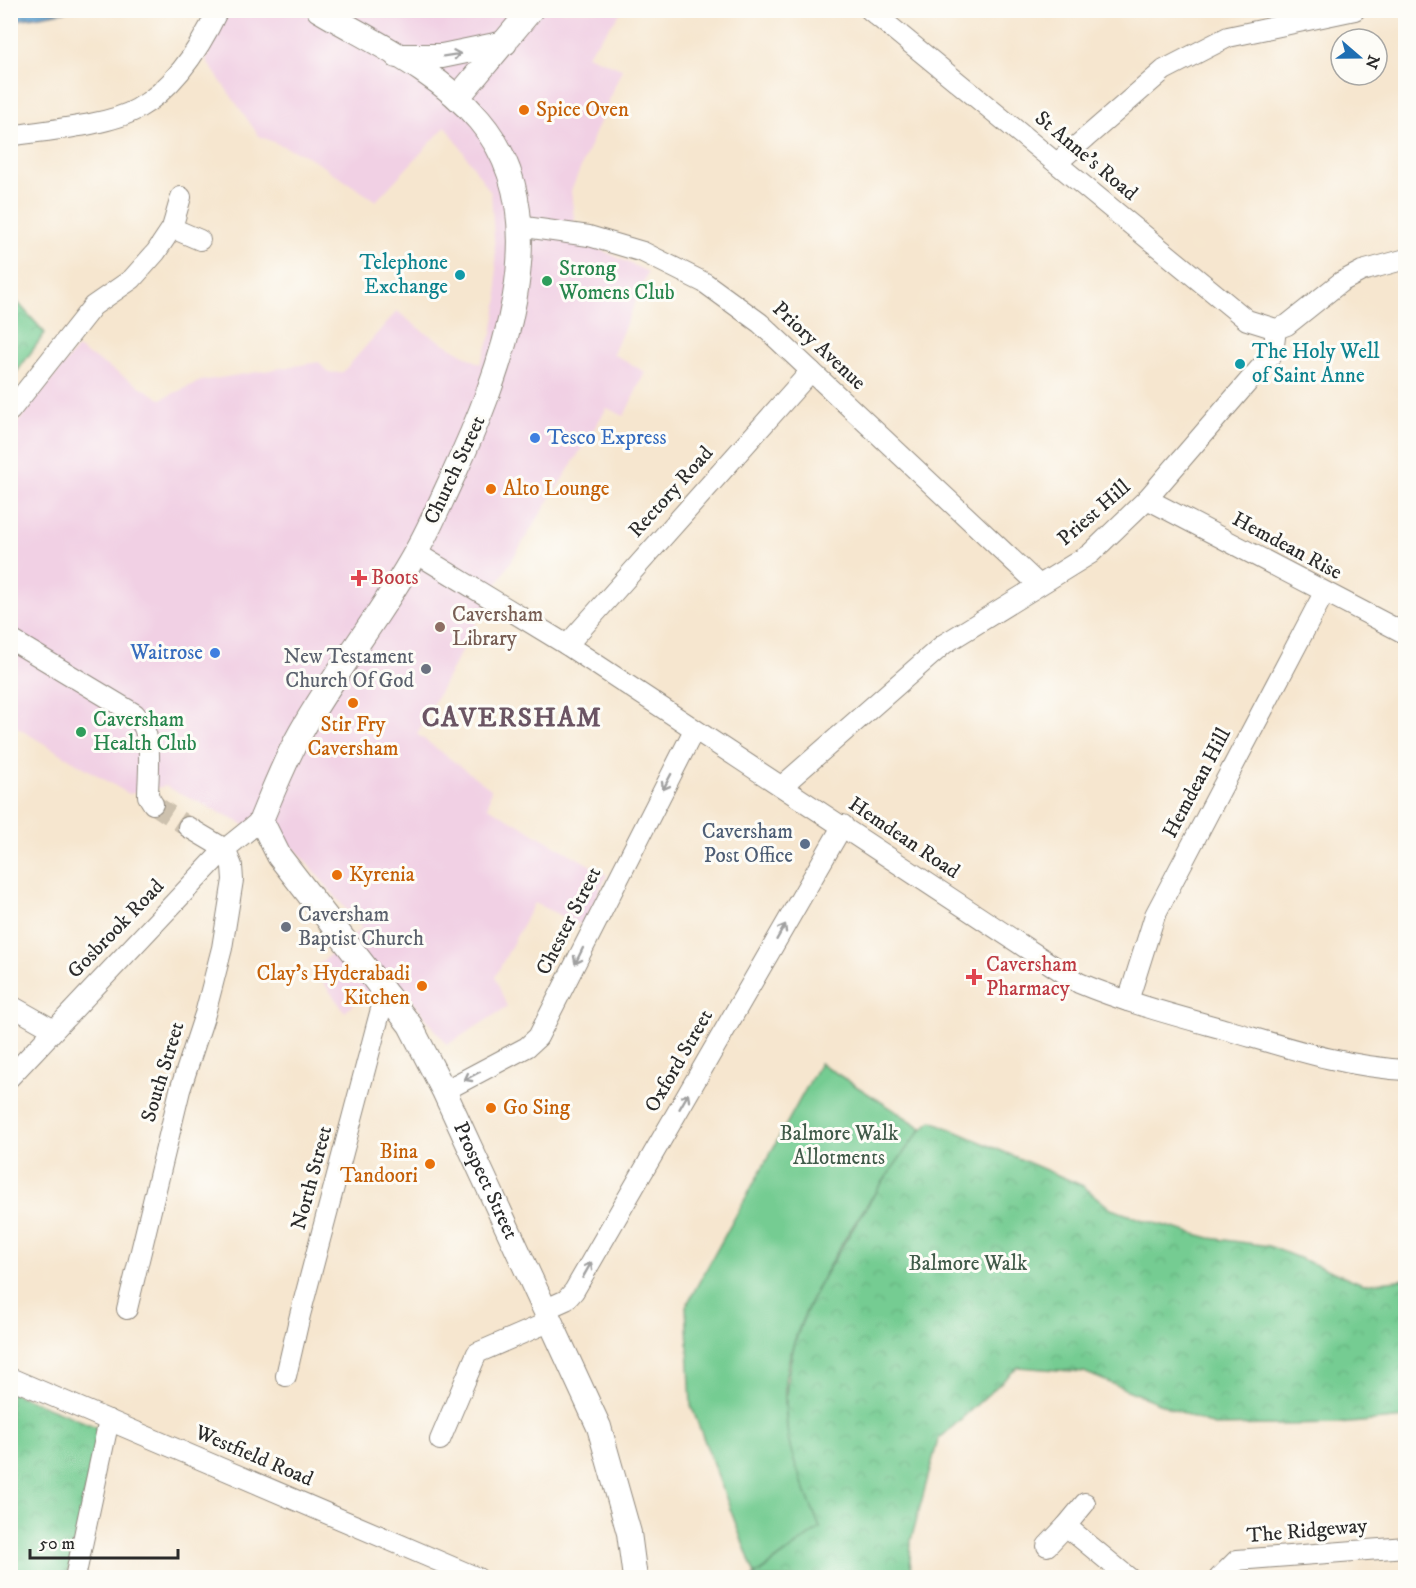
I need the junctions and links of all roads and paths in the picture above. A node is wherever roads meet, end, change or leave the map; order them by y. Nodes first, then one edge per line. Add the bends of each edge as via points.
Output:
1 (218, 10) edge
2 (319, 10) edge
3 (531, 10) edge
4 (870, 10) edge
5 (1355, 10) edge
6 (505, 43) junction
7 (397, 56) junction
8 (458, 97) junction
9 (10, 136) edge
10 (1058, 162) junction
11 (181, 197) dead end
12 (518, 226) junction
13 (172, 228) junction
14 (200, 240) dead end
15 (1406, 259) edge
16 (1276, 329) junction
17 (811, 371) junction
18 (10, 411) edge
19 (1147, 499) junction
20 (416, 553) junction
21 (1039, 585) junction
22 (1324, 592) junction
23 (1406, 634) edge
24 (10, 639) edge
25 (567, 645) junction
26 (694, 730) junction
27 (782, 786) junction
28 (153, 804) dead end
29 (261, 820) junction
30 (843, 825) junction
31 (188, 827) tunnel mouth
32 (225, 849) junction
33 (390, 996) junction
34 (1128, 1001) junction
35 (10, 1005) edge
36 (54, 1030) junction
37 (1406, 1070) edge
38 (10, 1077) edge
39 (444, 1090) junction
40 (127, 1309) dead end
41 (548, 1315) junction
42 (286, 1376) dead end
43 (10, 1378) edge
44 (109, 1420) junction
45 (440, 1440) dead end
46 (1085, 1503) dead end
47 (1066, 1526) junction
48 (1047, 1546) dead end
49 (1406, 1547) edge
50 (75, 1578) edge
51 (478, 1578) edge
52 (635, 1578) edge
53 (1129, 1578) edge
54 (1219, 1578) edge

1 - 9 street via 184,68 136,109 108,119
2 - 7 main road, Church Street
3 - 6 main road
4 - 10 street, St Anne's Road
5 - 10 street via 1228,37 1164,70
7 -> 6 main road via 442,56
6 - 8 main road
7 - 8 main road, Church Street
8 - 12 main road, Church Street via 494,141 508,171
10 - 16 street, St Anne's Road via 1247,320
11 - 13 street
12 - 17 street, Priory Avenue via 589,236 643,252 705,283 760,323
12 - 20 main road, Church Street via 516,299 502,356 469,442
13 - 14 street
13 - 18 street via 132,279 93,306
15 - 16 street via 1362,271 1341,282 1296,320
16 - 19 street, Priest Hill via 1273,353
17 - 21 street, Priory Avenue
17 - 25 street, Rectory Road
19 - 21 street, Priest Hill via 1090,554
19 - 22 street, Hemdean Rise
20 - 25 street, Hemdean Road
20 - 29 main road, Church Street via 299,734
21 - 27 street, Priest Hill via 944,644
22 - 23 street, Hemdean Rise
22 - 34 street, Hemdean Hill via 1155,915
24 - 28 street via 144,723 148,796
25 - 26 street, Hemdean Road
26 - 27 street, Hemdean Road
26 -> 39 street, Chester Street via 538,1037 527,1047
27 - 30 street, Hemdean Road
29 - 32 street, Gosbrook Road
29 - 33 main road, Prospect Street via 286,865
30 - 34 street, Hemdean Road via 1058,970
41 -> 30 street, Oxford Street via 574,1291
31 - 32 street
32 - 36 street, Gosbrook Road
32 - 40 street, South Street via 233,880 222,948 206,1014 180,1090
33 - 39 main road, Prospect Street
33 - 42 street, North Street via 381,1009
34 - 37 street, Hemdean Road via 1331,1059
35 - 36 street
36 - 38 street, Gosbrook Road
39 - 41 main road, Prospect Street
41 - 45 street, Oxford Street via 477,1353
41 - 52 main road, Prospect Street via 599,1427 629,1533
43 - 44 street, Westfield Road
44 - 50 street
44 - 51 street, Westfield Road
46 - 47 street
47 - 48 street
47 - 53 street
49 - 54 street, The Ridgeway via 1237,1560

